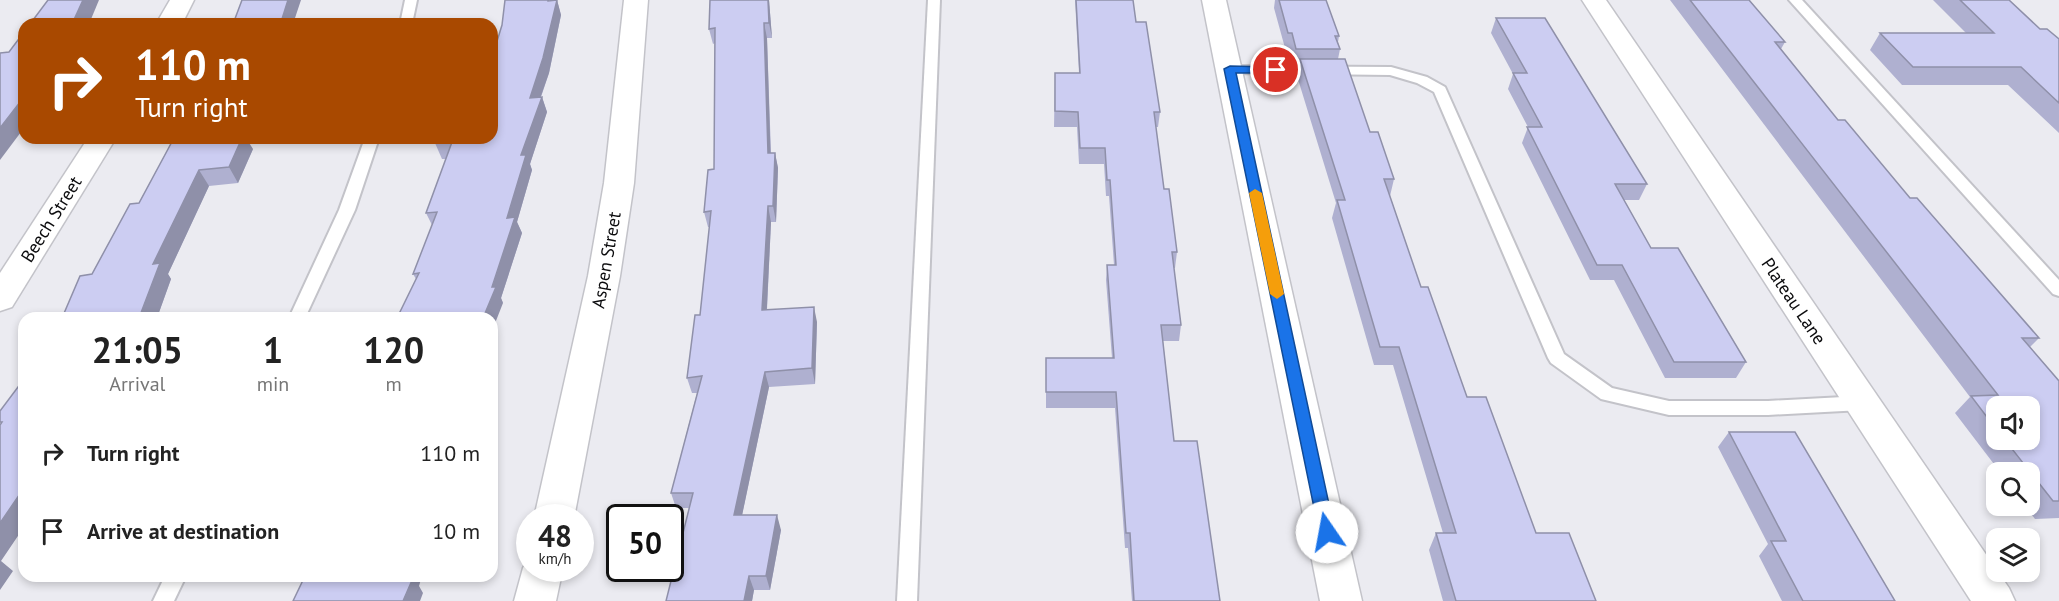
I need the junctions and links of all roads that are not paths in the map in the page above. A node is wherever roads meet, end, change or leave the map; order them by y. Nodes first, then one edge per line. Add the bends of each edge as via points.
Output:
1 (182, 0) edge
2 (411, 0) edge
3 (636, 0) edge
4 (934, 0) edge
5 (1214, 0) edge
6 (1594, 0) edge
7 (1795, 0) edge
8 (173, 18) edge
9 (406, 18) edge
10 (1230, 69) junction
11 (98, 144) edge
12 (370, 144) edge
13 (2059, 290) edge
14 (0, 299) edge
15 (300, 312) edge
16 (1862, 403) junction
17 (557, 504) edge
18 (173, 582) edge
19 (540, 582) edge
20 (163, 601) edge
21 (535, 601) edge
22 (907, 601) edge
23 (1341, 601) edge
24 (1994, 601) edge

1 - 8 street
2 - 9 lane
3 - 17 street, Aspen Street via 619,183
4 - 22 lane
5 - 10 street
6 - 16 street, Plateau Lane
7 - 13 lane
10 - 16 lane via 1391,71 1440,90 1557,358 1607,394 1669,408
10 - 23 street
11 - 14 street, Beech Street
12 - 15 lane via 347,210
16 - 24 street, Plateau Lane
18 - 20 lane
19 - 21 street

